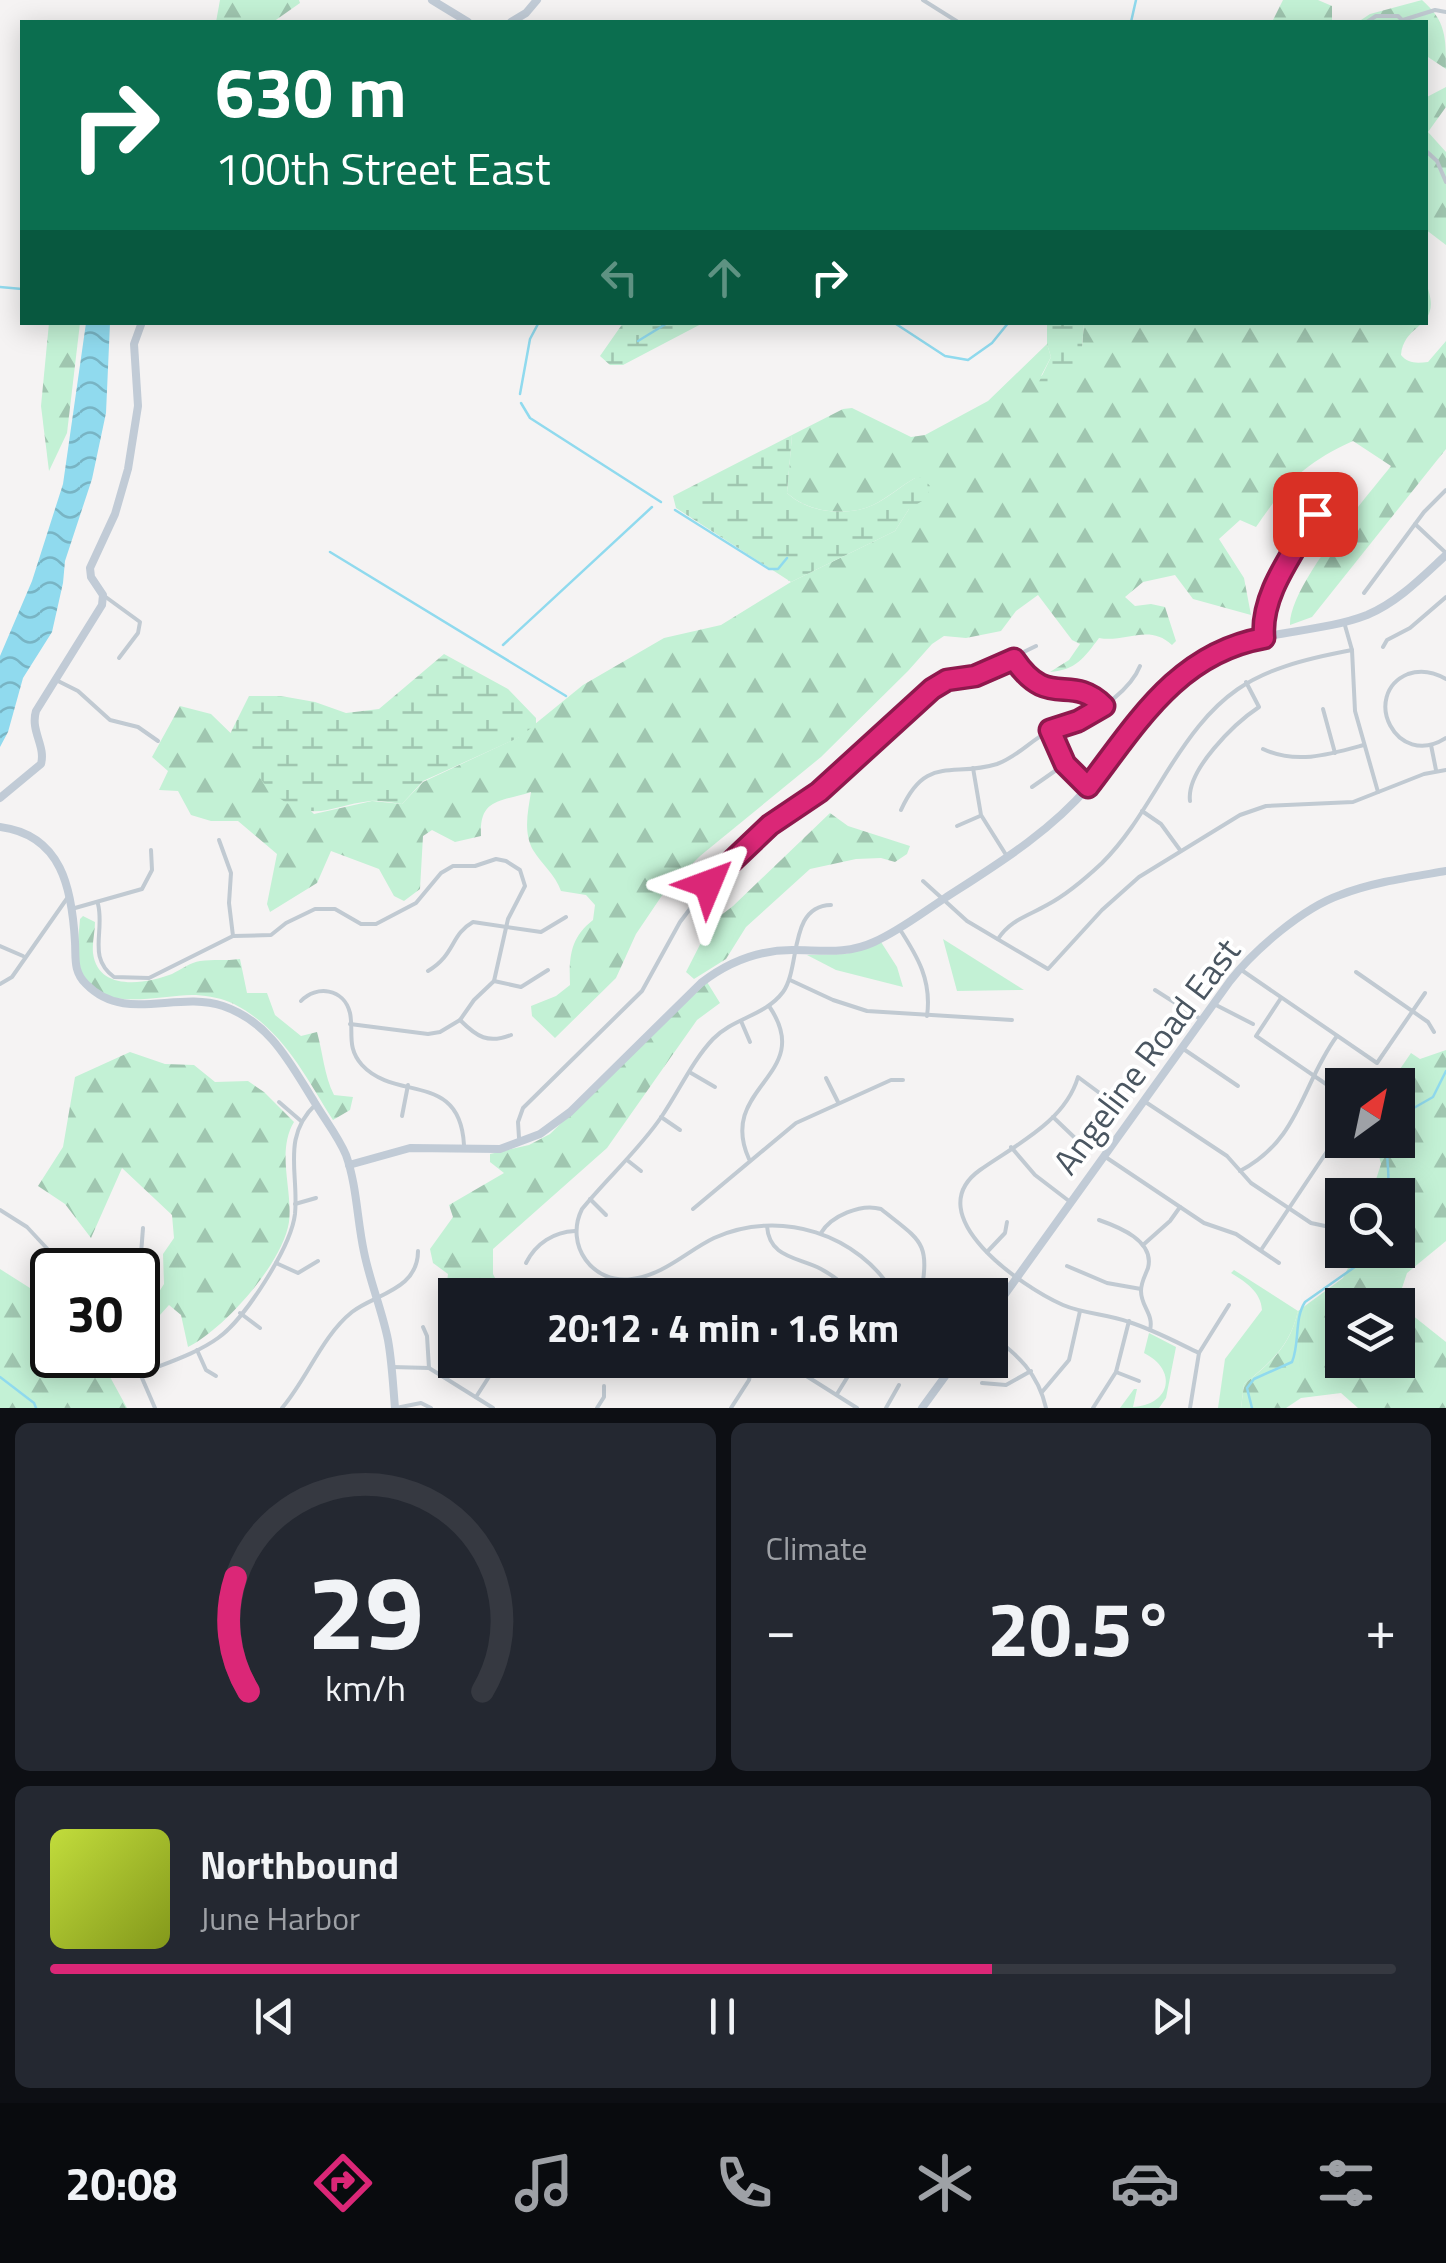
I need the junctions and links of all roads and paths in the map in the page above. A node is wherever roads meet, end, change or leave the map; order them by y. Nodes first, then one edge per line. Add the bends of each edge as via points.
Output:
1 (432, 0) edge
2 (537, 0) edge
3 (923, 0) edge
4 (1446, 12) edge
5 (451, 19) edge
6 (514, 20) edge
7 (955, 20) edge
8 (1371, 20) edge
9 (1401, 20) edge
10 (1406, 20) edge
11 (1428, 152) edge
12 (1446, 182) edge
13 (141, 325) edge
14 (1338, 484) dead end
15 (1446, 490) edge
16 (1415, 524) junction
17 (1446, 554) edge
18 (1364, 593) dead end
19 (103, 595) junction
20 (1446, 597) edge
21 (1440, 602) junction
22 (1446, 608) edge
23 (1344, 622) junction
24 (1264, 638) junction
25 (1036, 646) dead end
26 (1383, 647) dead end
27 (1352, 650) junction
28 (118, 658) dead end
29 (1014, 659) junction
30 (1140, 666) dead end
31 (55, 678) junction
32 (1446, 680) edge
33 (1246, 682) junction
34 (1104, 706) junction
35 (1324, 709) dead end
36 (1050, 730) junction
37 (1446, 738) edge
38 (158, 740) dead end
39 (1364, 745) junction
40 (1432, 745) junction
41 (1263, 749) dead end
42 (1336, 753) junction
43 (1065, 764) junction
44 (973, 768) junction
45 (1446, 770) edge
46 (1436, 771) junction
47 (1032, 787) dead end
48 (1088, 787) junction
49 (1378, 793) junction
50 (1, 799) edge
51 (1190, 802) dead end
52 (901, 810) dead end
53 (1142, 811) junction
54 (981, 815) junction
55 (0, 816) edge
56 (957, 826) dead end
57 (0, 827) edge
58 (14, 830) junction
59 (219, 840) dead end
60 (151, 850) dead end
61 (1180, 851) junction
62 (1008, 858) junction
63 (1446, 871) edge
64 (923, 880) dead end
65 (68, 897) junction
66 (942, 900) junction
67 (98, 904) junction
68 (831, 905) dead end
69 (70, 909) junction
70 (566, 917) dead end
71 (506, 926) junction
72 (899, 928) junction
73 (233, 936) junction
74 (997, 940) junction
75 (0, 946) edge
76 (795, 950) junction
77 (25, 957) junction
78 (1240, 968) junction
79 (548, 970) dead end
80 (428, 971) dead end
81 (1356, 972) dead end
82 (494, 980) junction
83 (790, 980) junction
84 (3, 983) edge
85 (1155, 990) dead end
86 (1424, 994) dead end
87 (1281, 998) junction
88 (301, 1002) dead end
89 (1214, 1004) junction
90 (769, 1006) junction
91 (1413, 1011) junction
92 (927, 1017) junction
93 (460, 1020) junction
94 (1012, 1020) dead end
95 (1202, 1020) junction
96 (741, 1022) junction
97 (350, 1024) junction
98 (1253, 1024) dead end
99 (1434, 1032) dead end
100 (512, 1035) dead end
101 (1336, 1036) junction
102 (750, 1042) dead end
103 (1182, 1048) junction
104 (691, 1073) junction
105 (1314, 1077) junction
106 (826, 1078) dead end
107 (903, 1080) dead end
108 (1325, 1084) edge
109 (408, 1086) junction
110 (1238, 1086) dead end
111 (714, 1087) dead end
112 (1106, 1096) dead end
113 (1144, 1101) junction
114 (279, 1102) dead end
115 (838, 1102) junction
116 (316, 1104) junction
117 (402, 1116) dead end
118 (661, 1117) junction
119 (1053, 1117) junction
120 (300, 1121) junction
121 (680, 1130) dead end
122 (1075, 1138) dead end
123 (521, 1142) junction
124 (1011, 1147) junction
125 (464, 1150) junction
126 (1325, 1154) edge
127 (1104, 1156) junction
128 (627, 1160) junction
129 (749, 1160) junction
130 (349, 1165) junction
131 (641, 1171) dead end
132 (1239, 1171) junction
133 (316, 1198) dead end
134 (590, 1199) junction
135 (1071, 1202) junction
136 (295, 1204) junction
137 (1180, 1207) junction
138 (1288, 1208) junction
139 (693, 1209) dead end
140 (0, 1210) edge
141 (606, 1215) dead end
142 (1099, 1220) dead end
143 (1007, 1222) dead end
144 (767, 1226) junction
145 (1325, 1226) dead end
146 (143, 1228) dead end
147 (576, 1230) junction
148 (821, 1233) junction
149 (1143, 1246) junction
150 (47, 1248) edge
151 (141, 1248) edge
152 (1261, 1250) junction
153 (418, 1251) dead end
154 (987, 1252) junction
155 (318, 1261) dead end
156 (1279, 1262) dead end
157 (276, 1263) junction
158 (526, 1263) dead end
159 (1066, 1266) dead end
160 (1018, 1276) junction
161 (834, 1278) edge
162 (881, 1278) edge
163 (924, 1278) edge
164 (1141, 1289) junction
165 (1008, 1290) edge
166 (376, 1300) junction
167 (1229, 1306) dead end
168 (1080, 1311) junction
169 (240, 1313) junction
170 (1128, 1321) junction
171 (422, 1327) dead end
172 (260, 1328) dead end
173 (1150, 1330) junction
174 (1008, 1347) edge
175 (197, 1350) junction
176 (1199, 1354) junction
177 (160, 1366) edge
178 (392, 1367) junction
179 (429, 1368) junction
180 (1031, 1372) junction
181 (1116, 1372) junction
182 (216, 1376) dead end
183 (142, 1378) edge
184 (489, 1378) edge
185 (749, 1378) edge
186 (809, 1378) edge
187 (847, 1378) edge
188 (944, 1378) edge
189 (1139, 1381) dead end
190 (982, 1384) dead end
191 (604, 1386) dead end
192 (900, 1386) dead end
193 (1042, 1392) junction
194 (836, 1395) junction
195 (476, 1397) junction
196 (155, 1408) edge
197 (282, 1408) edge
198 (395, 1408) edge
199 (431, 1408) edge
200 (493, 1408) edge
201 (597, 1408) edge
202 (730, 1408) edge
203 (857, 1408) edge
204 (886, 1408) edge
205 (922, 1408) edge
206 (1046, 1408) edge
207 (1092, 1408) edge
208 (1190, 1408) edge

1 - 5 street
2 - 6 street
3 - 7 street
4 - 10 street
8 - 9 street
11 - 12 street
13 - 19 street via 134,344 138,406 128,469 90,568
14 - 24 street via 1268,600
15 - 16 street
16 - 17 street
16 - 18 street
17 - 23 street via 1395,600
19 - 28 street via 140,622
19 - 31 street
20 - 21 street
21 - 22 street
21 - 26 street
23 - 24 street
23 - 27 street
24 - 48 street via 1218,652 1174,679
25 - 29 street
27 - 33 street via 1292,662
27 - 39 street
29 - 34 street via 1042,688 1076,690
29 - 123 street via 932,689 708,884 642,991 523,1108
30 - 34 street
31 - 38 street via 110,720
31 - 50 street via 33,721 42,762
32 - 40 street via 1413,672 1394,684 1386,700 1394,733
33 - 51 street via 1259,707 1214,749
33 - 53 street via 1197,725
34 - 36 street
35 - 42 street
36 - 43 street
36 - 44 street via 1008,759
37 - 40 street
39 - 42 street
39 - 49 street
40 - 46 street
41 - 42 street via 1298,757
43 - 47 street
43 - 48 street
44 - 52 street via 929,774
44 - 54 street
45 - 46 street
46 - 49 street
48 - 62 street
49 - 61 street via 1342,804 1256,808
53 - 61 street
53 - 74 street via 1095,870
54 - 56 street
54 - 62 street
55 - 58 street
57 - 58 street
58 - 65 street via 53,854
59 - 73 street via 232,873
60 - 67 street via 152,870 142,889
61 - 74 street via 1102,910 1048,969
62 - 66 street
63 - 78 street, Angeline Road East via 1337,896
64 - 66 street
65 - 69 street
65 - 77 street
66 - 72 street
66 - 74 street
67 - 69 street
67 - 73 street via 96,954 107,973 122,980 149,978
68 - 76 street via 805,921
69 - 116 street via 75,967 96,993 123,1005 194,1000 236,1011 278,1045
70 - 71 street via 540,932
71 - 73 street via 526,882 516,866 496,859 448,868 416,903 376,924 322,908 286,922 271,936
71 - 80 street via 468,924 448,956
71 - 82 street
72 - 76 street via 844,951
72 - 92 street via 924,972
75 - 77 street
76 - 83 street
76 - 123 street via 743,958 711,975 562,1120
77 - 84 street
78 - 87 street
78 - 89 street, Angeline Road East
79 - 82 street via 521,987
81 - 91 street
82 - 93 street
83 - 90 street
83 - 92 street via 856,1008
85 - 95 street
86 - 91 street
87 - 101 street
87 - 105 street via 1256,1036
88 - 97 street via 316,991 335,994 347,1006
89 - 95 street, Angeline Road East
89 - 98 street
90 - 96 street
90 - 129 street via 780,1022 782,1048 744,1110 741,1135
91 - 99 street
91 - 101 street via 1378,1063
92 - 94 street
93 - 97 street via 421,1034
93 - 100 street via 483,1038
95 - 103 street, Angeline Road East
96 - 102 street
96 - 104 street via 716,1036
97 - 109 street via 351,1046 363,1066
101 - 105 street
103 - 110 street
103 - 113 street, Angeline Road East
104 - 111 street
104 - 118 street
105 - 108 street
105 - 132 street via 1302,1107 1266,1154
106 - 115 street
107 - 115 street
109 - 117 street
109 - 125 street via 450,1106
112 - 119 street via 1078,1077
113 - 127 street, Angeline Road East
113 - 132 street
114 - 120 street
115 - 129 street via 796,1123
116 - 120 street
116 - 130 street
118 - 121 street
118 - 128 street
119 - 122 street
119 - 124 street
120 - 136 street via 292,1155
123 - 125 street
124 - 135 street
124 - 154 street via 970,1178 959,1199 964,1224
125 - 130 street via 410,1148
126 - 138 street
127 - 135 street, Angeline Road East
127 - 137 street
128 - 131 street
128 - 134 street
129 - 139 street
130 - 166 street
132 - 138 street
133 - 136 street
134 - 141 street
134 - 147 street
135 - 160 street, Angeline Road East
136 - 157 street via 292,1230
137 - 149 street
137 - 152 street
138 - 145 street
138 - 152 street
140 - 150 street
142 - 149 street
143 - 154 street
144 - 147 street via 726,1234 674,1264 628,1280 594,1269 579,1250
144 - 148 street
144 - 161 street via 779,1252
146 - 151 street
147 - 158 street via 552,1236
148 - 162 street via 864,1258
148 - 163 street via 859,1208 881,1209 924,1248
149 - 164 street via 1149,1262
152 - 156 street
153 - 166 street via 398,1289
154 - 160 street
155 - 157 street via 298,1273
157 - 169 street
159 - 164 street via 1107,1284
160 - 165 street, Angeline Road East
160 - 168 street
164 - 173 street
166 - 178 street
166 - 197 street via 347,1316
167 - 176 street
168 - 170 street
168 - 193 street via 1069,1360
169 - 172 street
169 - 175 street via 221,1336
170 - 173 street
170 - 181 street
171 - 179 street
173 - 176 street
174 - 180 street
175 - 177 street
175 - 182 street
176 - 208 street
178 - 179 street
178 - 198 street
179 - 195 street
180 - 190 street via 1006,1386
180 - 193 street
181 - 189 street
181 - 207 street
183 - 196 street
184 - 195 street
185 - 202 street
186 - 194 street
187 - 194 street
188 - 205 street
191 - 201 street
192 - 204 street
193 - 206 street
194 - 203 street
195 - 200 street
198 - 199 street

